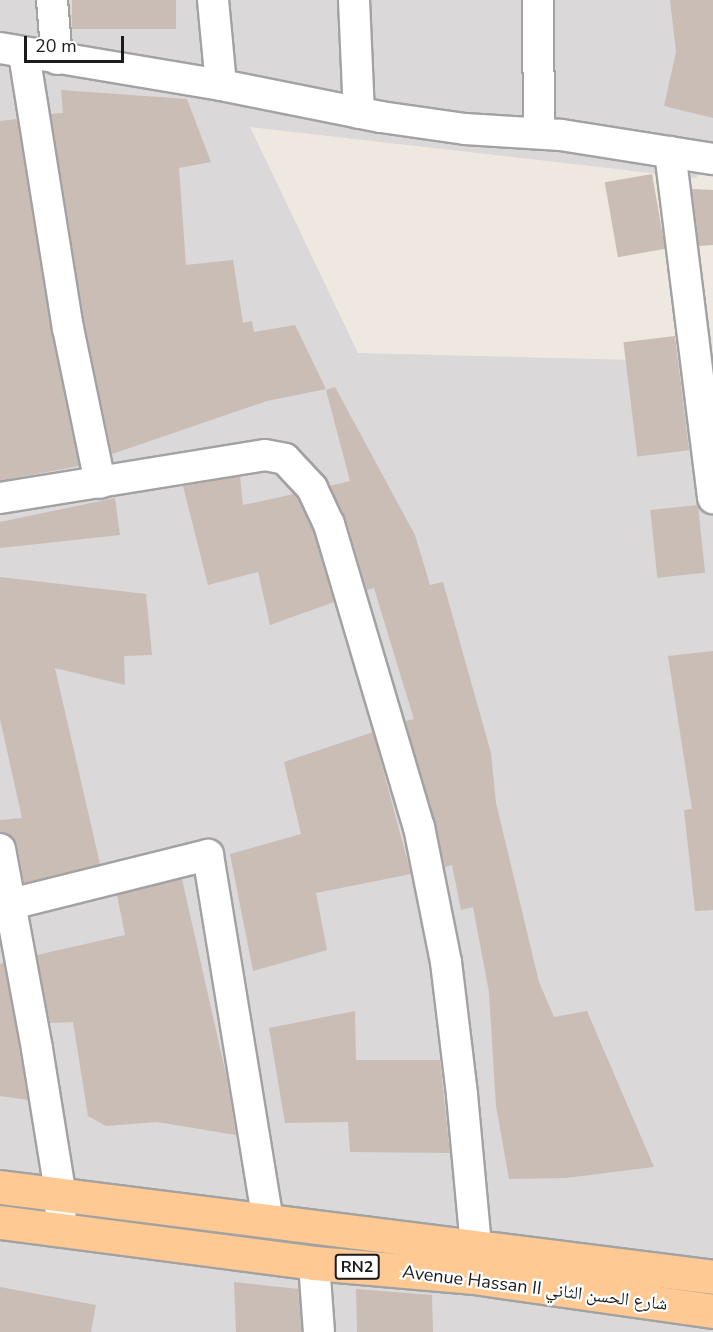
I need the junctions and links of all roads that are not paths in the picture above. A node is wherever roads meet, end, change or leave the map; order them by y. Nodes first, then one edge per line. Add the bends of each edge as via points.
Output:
1 (52, 0) edge
2 (213, 0) edge
3 (354, 0) edge
4 (538, 0) edge
5 (12, 51) edge
6 (57, 58) junction
7 (221, 85) junction
8 (359, 113) junction
9 (539, 133) junction
10 (670, 152) junction
11 (713, 159) edge
12 (100, 483) junction
13 (0, 498) edge
14 (713, 498) edge
15 (0, 849) edge
16 (11, 904) junction
17 (0, 1187) edge
18 (61, 1197) junction
19 (0, 1222) edge
20 (268, 1222) junction
21 (60, 1230) junction
22 (475, 1261) junction
23 (314, 1263) junction
24 (713, 1277) edge
25 (713, 1311) edge
26 (319, 1332) edge

1 - 6 street
2 - 7 street
3 - 8 street
4 - 9 street
5 - 6 street
5 - 12 street
6 - 7 street
7 - 8 street
8 - 9 street via 465,129
9 - 10 street
10 - 11 street
10 - 14 street
12 - 13 street
12 - 22 street via 265,455 285,459 312,488 329,524 419,827 446,962
15 - 16 street
16 - 18 street
16 - 20 street via 208,855
17 - 18 main road, Avenue Hassan II شارع الحسن الثاني / RN2
18 - 20 main road, Avenue Hassan II شارع الحسن الثاني / RN2
18 - 21 street
19 - 21 main road, Avenue Hassan II شارع الحسن الثاني / RN2
20 - 22 main road, Avenue Hassan II شارع الحسن الثاني / RN2
21 - 23 main road, Avenue Hassan II شارع الحسن الثاني / RN2
22 - 23 main road, Avenue Hassan II شارع الحسن الثاني / RN2
22 - 24 main road, Avenue Hassan II شارع الحسن الثاني / RN2
22 - 25 main road, Avenue Hassan II شارع الحسن الثاني / RN2
23 - 26 street

